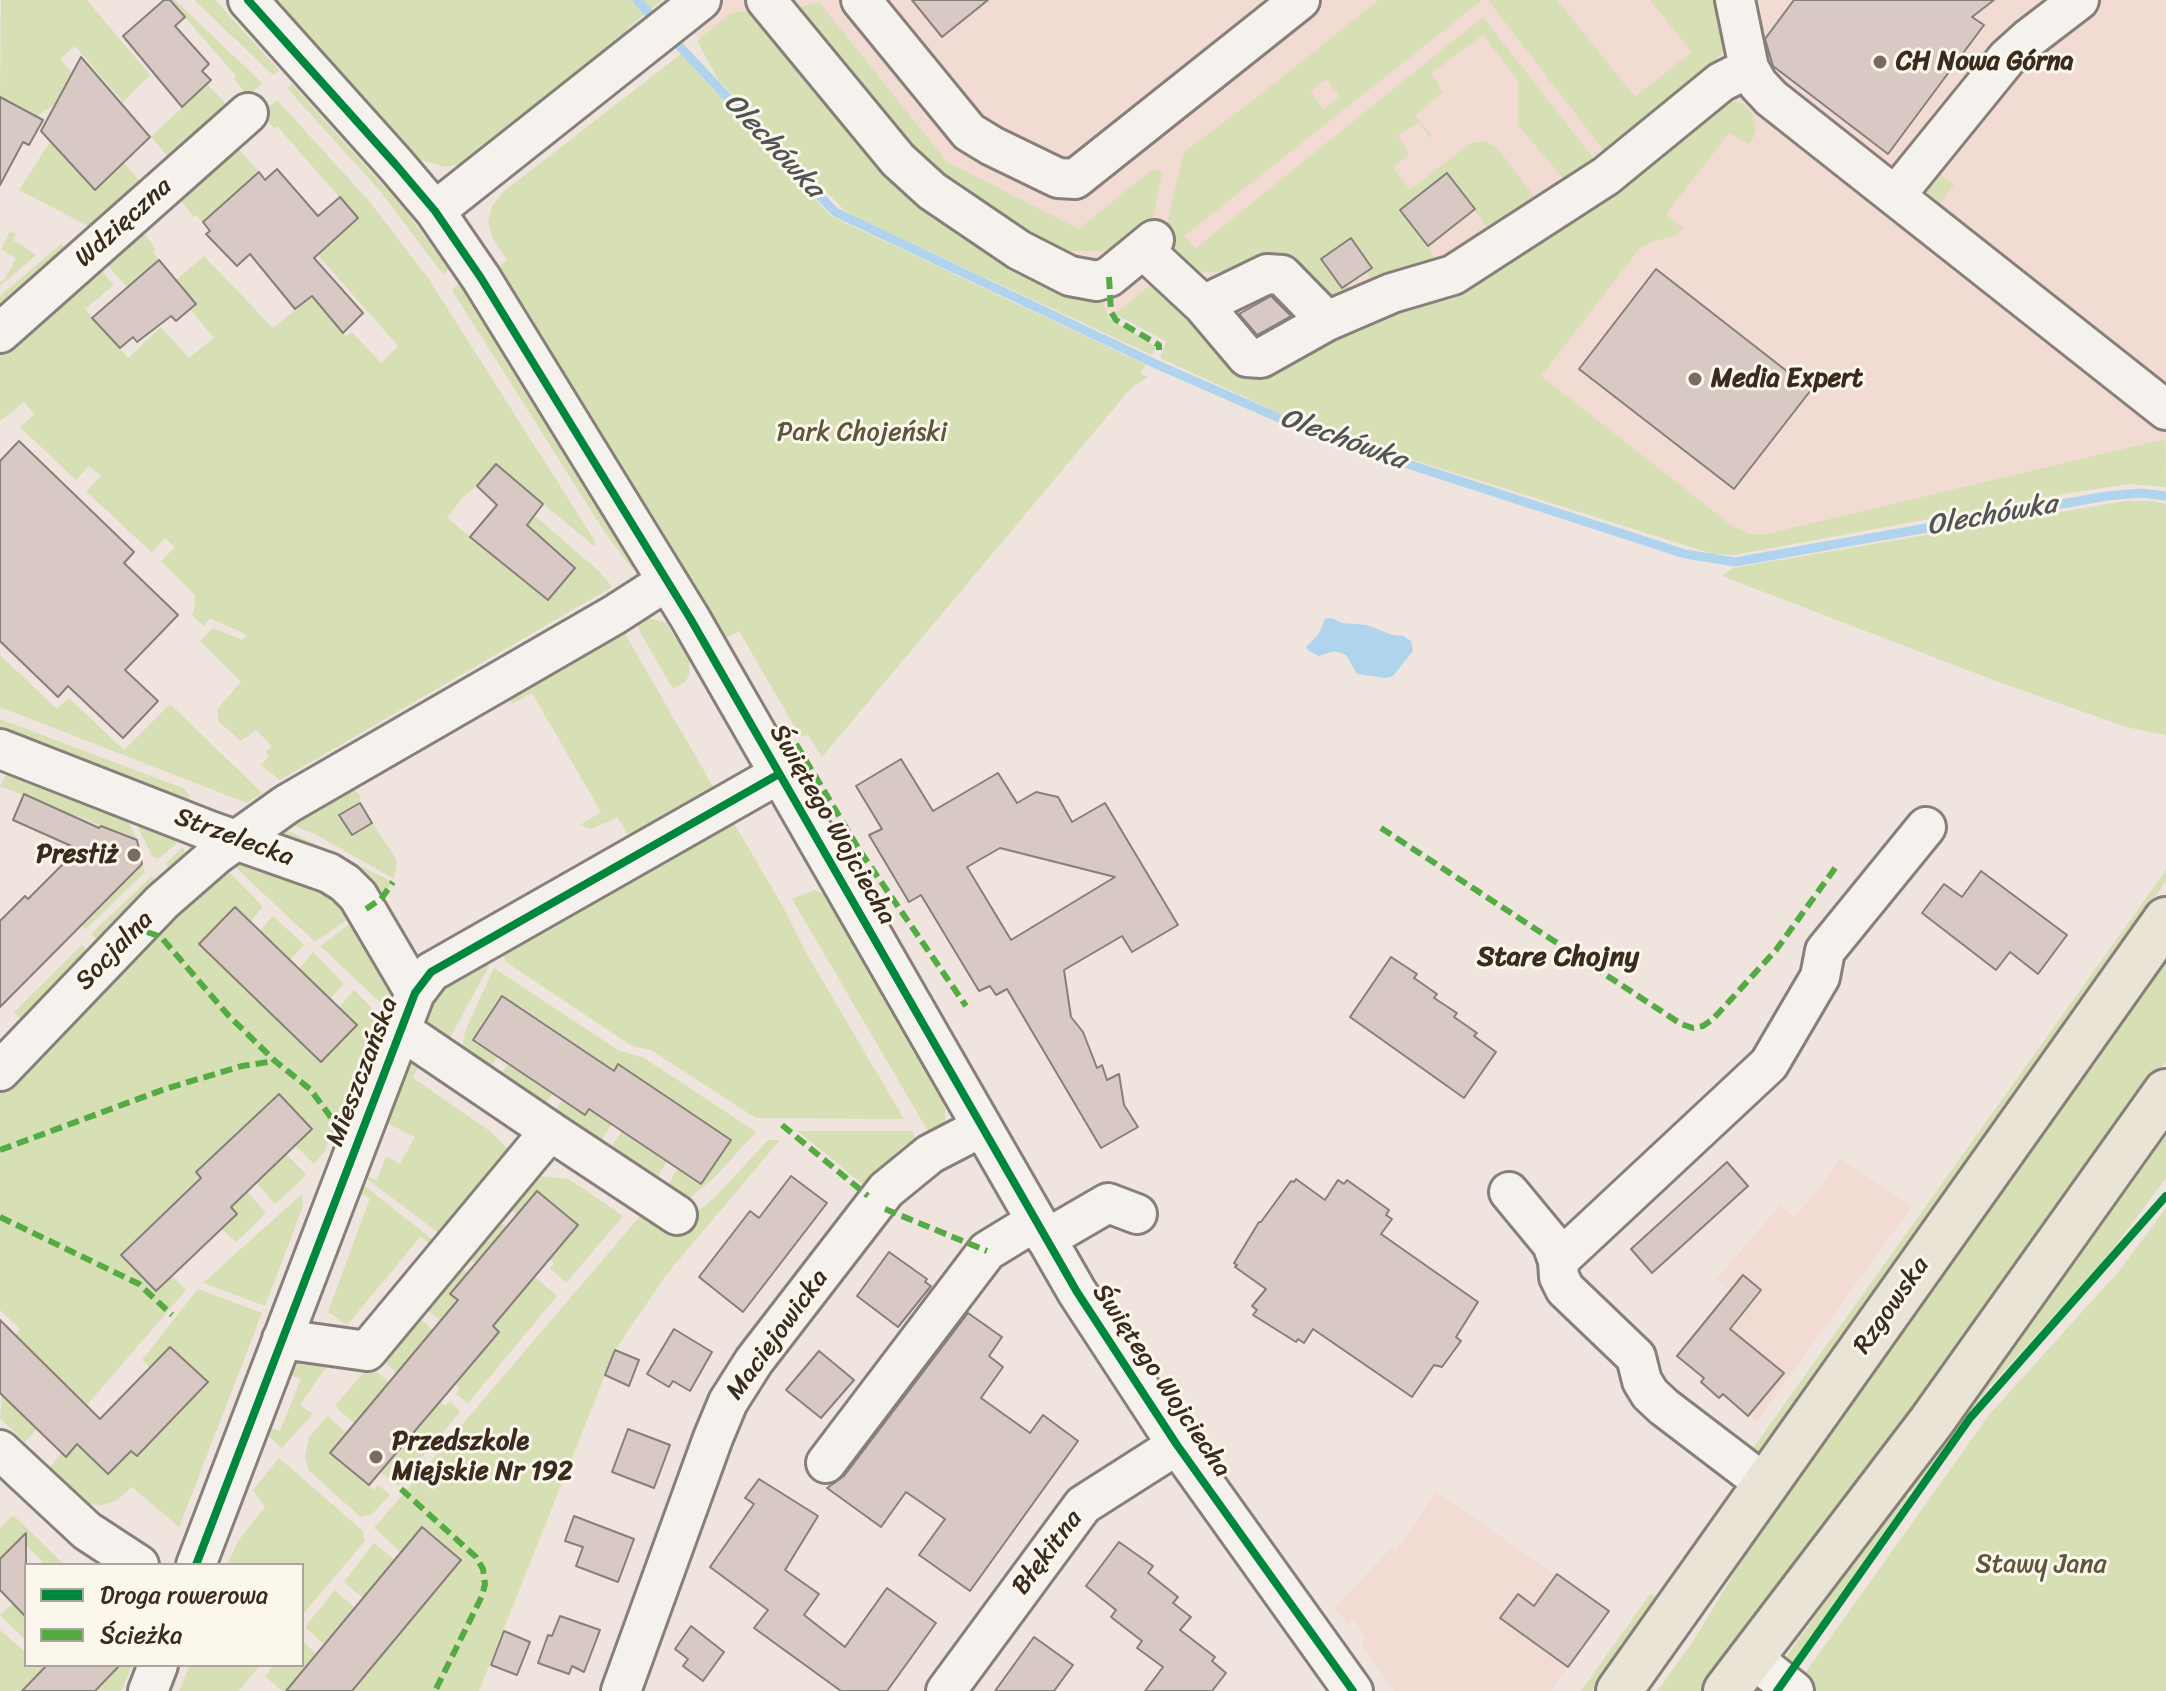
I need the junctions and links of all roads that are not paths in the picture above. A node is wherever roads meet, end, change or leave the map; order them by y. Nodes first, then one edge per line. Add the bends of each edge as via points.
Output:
1 (248, 0) edge
2 (766, 0) edge
3 (861, 0) edge
4 (1300, 0) edge
5 (1735, 0) edge
6 (2079, 0) edge
7 (693, 6) edge
8 (1749, 68) junction
9 (248, 113) dead end
10 (1895, 196) junction
11 (435, 211) junction
12 (1203, 305) junction
13 (1327, 321) junction
14 (0, 333) edge
15 (2166, 410) edge
16 (667, 581) junction
17 (0, 749) edge
18 (779, 774) junction
19 (1926, 827) dead end
20 (236, 840) junction
21 (2166, 920) edge
22 (415, 993) junction
23 (401, 1030) junction
24 (0, 1071) edge
25 (2166, 1092) edge
26 (982, 1127) junction
27 (550, 1131) junction
28 (1509, 1192) dead end
29 (1137, 1214) dead end
30 (677, 1215) dead end
31 (1041, 1230) junction
32 (1558, 1261) junction
33 (282, 1339) junction
34 (1177, 1445) junction
35 (0, 1450) edge
36 (826, 1463) dead end
37 (1765, 1484) junction
38 (136, 1563) edge
39 (197, 1563) edge
40 (157, 1667) edge
41 (1738, 1674) edge
42 (148, 1691) edge
43 (621, 1691) edge
44 (946, 1691) edge
45 (1353, 1691) edge
46 (1619, 1691) edge
47 (1794, 1691) edge

1 - 11 street, Świętego Wojciecha
2 - 12 street via 898,160 967,217 1070,276 1097,281 1149,245
3 - 4 street via 969,132 1058,178 1075,179
5 - 8 street
6 - 10 street via 2007,58
7 - 11 street
8 - 10 street via 1771,98
8 - 13 street via 1721,82 1606,176 1453,275 1392,293
9 - 14 street, Wdzięczna
10 - 15 street
11 - 16 street, Świętego Wojciecha
12 - 13 street via 1267,274 1282,275
12 - 13 street via 1247,357 1261,358
16 - 18 street, Świętego Wojciecha
16 - 20 street via 287,804
17 - 20 street, Strzelecka
18 - 22 street, Mieszczańska via 431,972
18 - 26 street, Świętego Wojciecha
19 - 32 street via 1825,951 1820,977 1769,1064
20 - 22 street, Strzelecka via 345,883
20 - 24 street, Socjalna via 162,902
21 - 37 main road, Rzgowska
22 - 23 street, Mieszczańska
23 - 27 street
23 - 33 street, Mieszczańska
25 - 41 main road via 1931,1422
26 - 31 street, Świętego Wojciecha
26 - 43 street, Maciejowicka via 930,1154 886,1190 754,1361 713,1438
27 - 30 street
27 - 33 street via 367,1351
28 - 32 street via 1552,1244
29 - 31 street via 1108,1203
31 - 34 street, Świętego Wojciecha
31 - 36 street via 987,1251
32 - 37 street via 1565,1289 1636,1357 1650,1394
33 - 39 street, Mieszczańska
34 - 44 street, Błękitna via 1083,1505
34 - 45 street, Świętego Wojciecha
35 - 38 street via 87,1531
37 - 46 main road, Rzgowska
40 - 42 street
41 - 47 street

